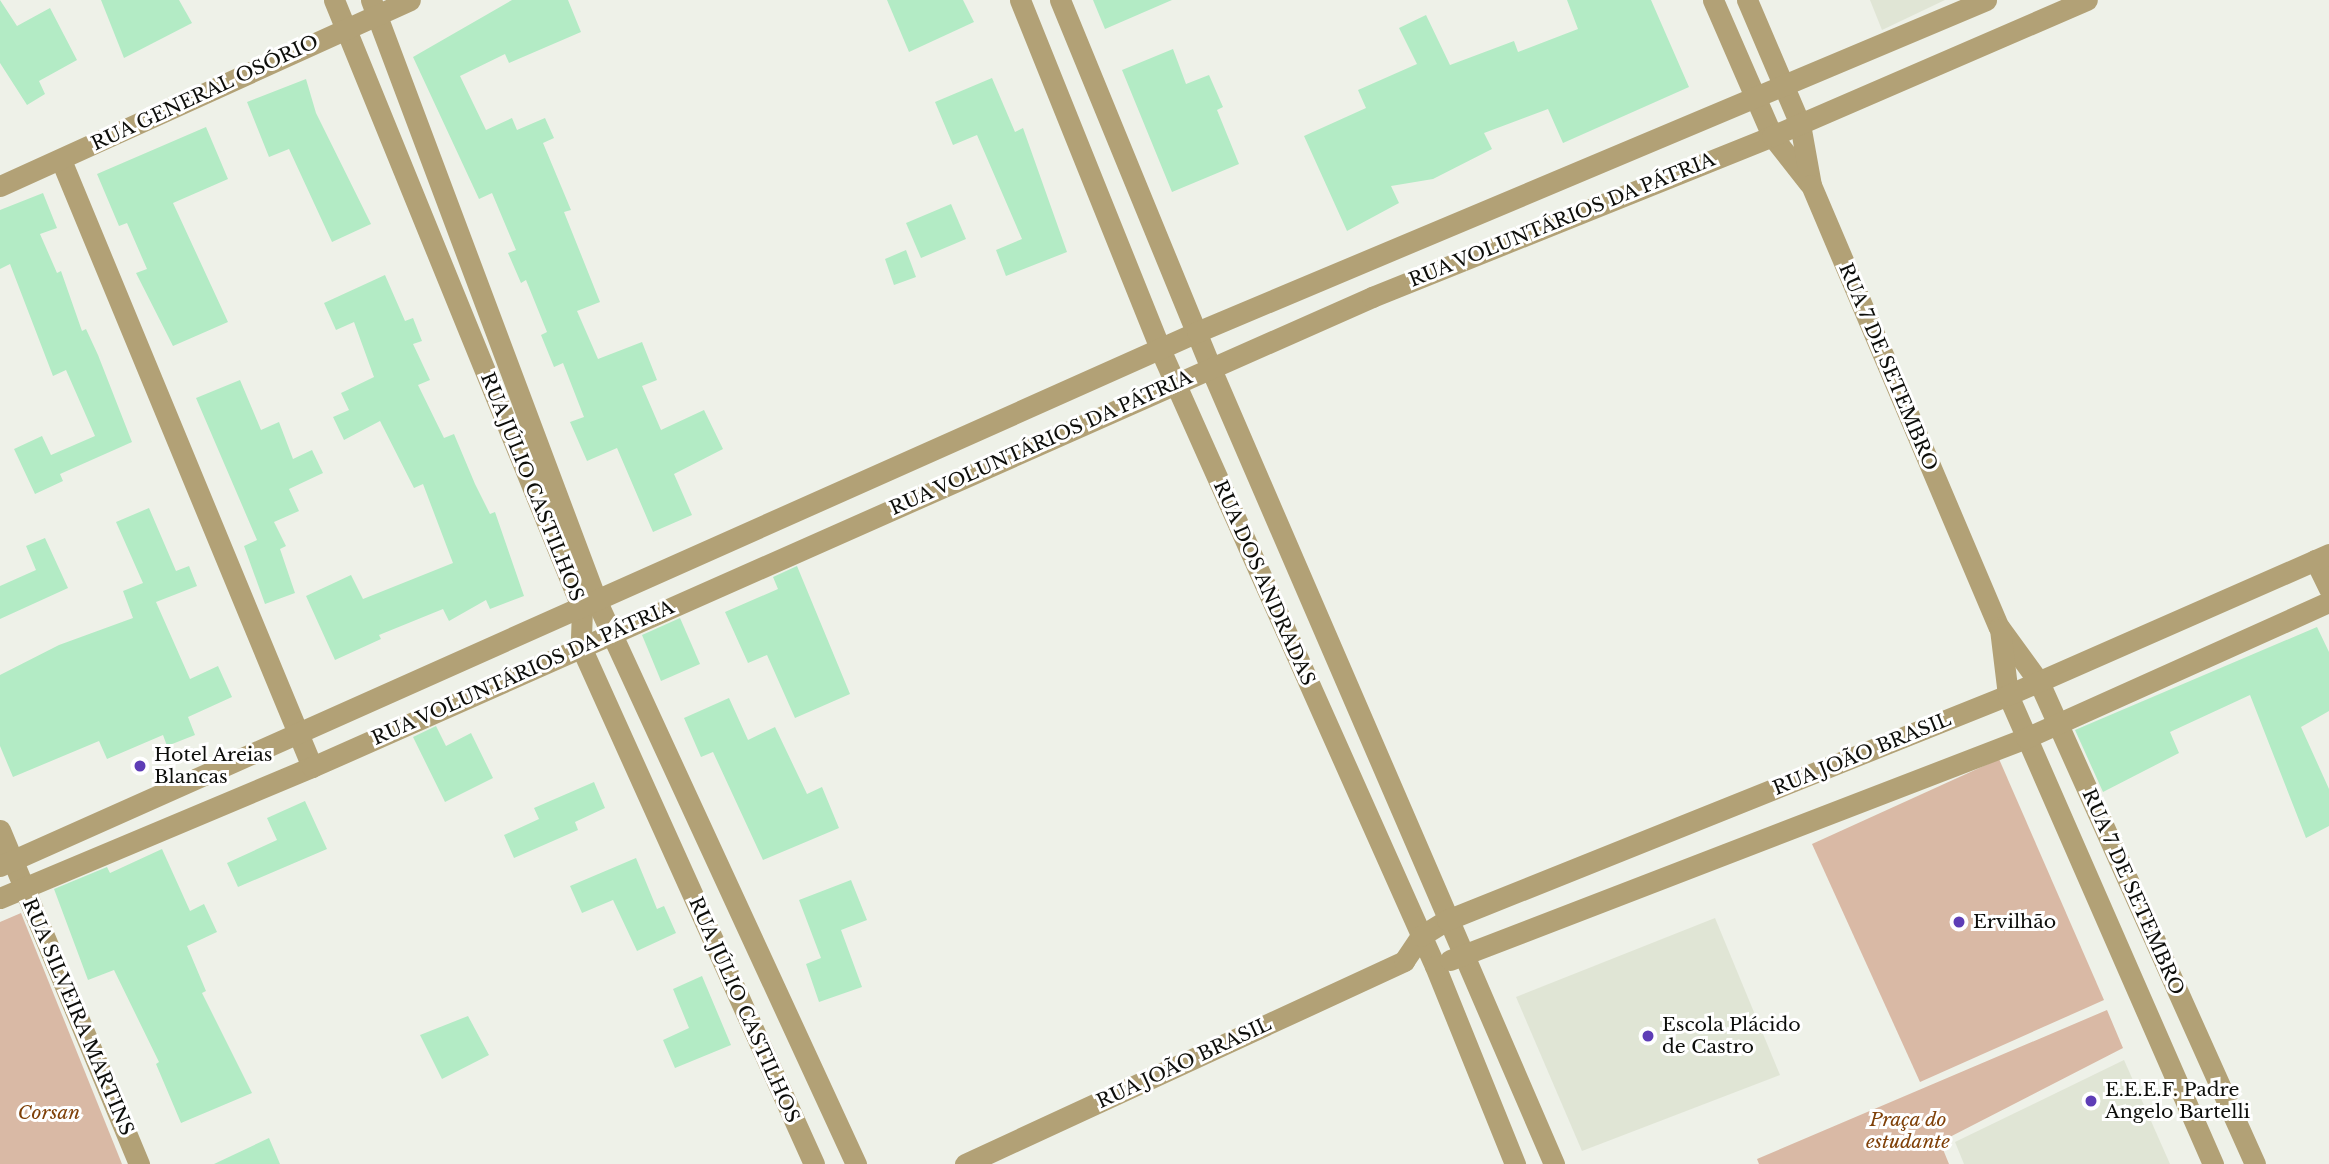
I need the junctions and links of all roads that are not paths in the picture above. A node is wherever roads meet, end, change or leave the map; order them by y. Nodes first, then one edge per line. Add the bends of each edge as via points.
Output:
1 (334, 0) edge
2 (410, 0) edge
3 (1020, 0) edge
4 (1060, 0) edge
5 (1713, 0) edge
6 (1747, 0) edge
7 (1986, 0) edge
8 (2087, 0) edge
9 (374, 7) edge
10 (346, 28) junction
11 (1784, 85) junction
12 (1755, 96) junction
13 (1800, 124) junction
14 (1772, 136) junction
15 (61, 160) junction
16 (1555, 184) junction
17 (1811, 185) junction
18 (0, 186) edge
19 (1570, 217) junction
20 (1388, 254) junction
21 (1400, 286) junction
22 (1197, 332) junction
23 (1160, 349) junction
24 (1211, 369) junction
25 (1175, 382) junction
26 (1022, 411) junction
27 (1038, 443) junction
28 (812, 507) junction
29 (1282, 534) junction
30 (827, 537) junction
31 (1250, 552) junction
32 (2322, 557) edge
33 (2329, 589) edge
34 (2329, 602) edge
35 (589, 605) junction
36 (1999, 626) junction
37 (611, 633) junction
38 (582, 647) junction
39 (2039, 682) junction
40 (2008, 695) junction
41 (2058, 724) junction
42 (1368, 732) junction
43 (299, 735) junction
44 (2026, 738) junction
45 (1337, 746) junction
46 (312, 767) junction
47 (0, 830) edge
48 (6, 864) edge
49 (23, 888) junction
50 (0, 898) edge
51 (1447, 920) junction
52 (1422, 936) junction
53 (1462, 955) junction
54 (1404, 961) junction
55 (1435, 966) junction
56 (2208, 1060) junction
57 (2175, 1078) junction
58 (139, 1164) edge
59 (814, 1164) edge
60 (856, 1164) edge
61 (965, 1164) edge
62 (1515, 1164) edge
63 (1554, 1164) edge
64 (2213, 1164) edge
65 (2255, 1164) edge

1 - 10 street, RUA JÚLIO CASTILHOS
2 - 9 street, RUA GENERAL OSÓRIO
3 - 23 street, RUA DOS ANDRADAS
4 - 22 street, RUA DOS ANDRADAS
5 - 12 street, RUA 7 DE SETEMBRO
6 - 11 street, RUA 7 DE SETEMBRO
7 - 11 street, RUA VOLUNTÁRIOS DA PÁTRIA
8 - 13 street, RUA VOLUNTÁRIOS DA PÁTRIA
9 - 10 street, RUA GENERAL OSÓRIO
9 - 35 street, RUA JÚLIO CASTILHOS
10 - 15 street, RUA GENERAL OSÓRIO
10 - 35 street, RUA JÚLIO CASTILHOS
11 - 12 street, RUA VOLUNTÁRIOS DA PÁTRIA
11 - 13 street, RUA 7 DE SETEMBRO
12 - 14 street, RUA 7 DE SETEMBRO
12 - 16 street, RUA VOLUNTÁRIOS DA PÁTRIA
13 - 14 street, RUA VOLUNTÁRIOS DA PÁTRIA
13 - 17 street, RUA 7 DE SETEMBRO
14 - 17 street, RUA 7 DE SETEMBRO
14 - 19 street, RUA VOLUNTÁRIOS DA PÁTRIA
15 - 18 street, RUA GENERAL OSÓRIO
15 - 43 street
16 - 19 street
16 - 20 street, RUA VOLUNTÁRIOS DA PÁTRIA
17 - 36 street, RUA 7 DE SETEMBRO
19 - 21 street, RUA VOLUNTÁRIOS DA PÁTRIA
20 - 21 street
20 - 22 street, RUA VOLUNTÁRIOS DA PÁTRIA
21 - 24 street, RUA VOLUNTÁRIOS DA PÁTRIA
22 - 23 street, RUA VOLUNTÁRIOS DA PÁTRIA
22 - 24 street, RUA DOS ANDRADAS
23 - 25 street, RUA DOS ANDRADAS
23 - 26 street, RUA VOLUNTÁRIOS DA PÁTRIA
24 - 25 street, RUA VOLUNTÁRIOS DA PÁTRIA
24 - 29 street, RUA DOS ANDRADAS
25 - 27 street, RUA VOLUNTÁRIOS DA PÁTRIA
25 - 31 street, RUA DOS ANDRADAS
26 - 27 street
26 - 28 street, RUA VOLUNTÁRIOS DA PÁTRIA
27 - 30 street, RUA VOLUNTÁRIOS DA PÁTRIA
28 - 30 street
28 - 35 street, RUA VOLUNTÁRIOS DA PÁTRIA
29 - 31 street
29 - 42 street, RUA DOS ANDRADAS
30 - 37 street, RUA VOLUNTÁRIOS DA PÁTRIA
31 - 45 street, RUA DOS ANDRADAS
32 - 33 street
32 - 39 street, RUA JOÃO BRASIL
34 - 41 street
35 - 37 street, RUA JÚLIO CASTILHOS
35 - 38 street, RUA JÚLIO CASTILHOS
35 - 43 street, RUA VOLUNTÁRIOS DA PÁTRIA
36 - 39 street, RUA 7 DE SETEMBRO
36 - 40 street, RUA 7 DE SETEMBRO
37 - 38 street, RUA VOLUNTÁRIOS DA PÁTRIA
37 - 60 street, RUA JÚLIO CASTILHOS
38 - 46 street, RUA VOLUNTÁRIOS DA PÁTRIA
38 - 59 street, RUA JÚLIO CASTILHOS
39 - 40 street, RUA JOÃO BRASIL
39 - 41 street, RUA 7 DE SETEMBRO
40 - 44 street, RUA 7 DE SETEMBRO
40 - 51 street, RUA JOÃO BRASIL
41 - 44 street
41 - 56 street, RUA 7 DE SETEMBRO
42 - 45 street
42 - 51 street, RUA DOS ANDRADAS
43 - 46 street
43 - 48 street, RUA VOLUNTÁRIOS DA PÁTRIA
44 - 53 street
44 - 57 street, RUA 7 DE SETEMBRO
45 - 52 street, RUA DOS ANDRADAS
46 - 49 street, RUA VOLUNTÁRIOS DA PÁTRIA
47 - 48 street, RUA SILVEIRA MARTINS
48 - 49 street, RUA SILVEIRA MARTINS
49 - 50 street, RUA VOLUNTÁRIOS DA PÁTRIA
49 - 58 street, RUA SILVEIRA MARTINS
51 - 52 street, RUA JOÃO BRASIL
51 - 53 street, RUA DOS ANDRADAS
52 - 54 street, RUA JOÃO BRASIL
52 - 55 street, RUA DOS ANDRADAS
53 - 55 street
53 - 63 street, RUA DOS ANDRADAS
54 - 55 street
54 - 61 street, RUA JOÃO BRASIL
55 - 62 street, RUA DOS ANDRADAS
56 - 57 street
56 - 65 street, RUA 7 DE SETEMBRO
57 - 64 street, RUA 7 DE SETEMBRO

